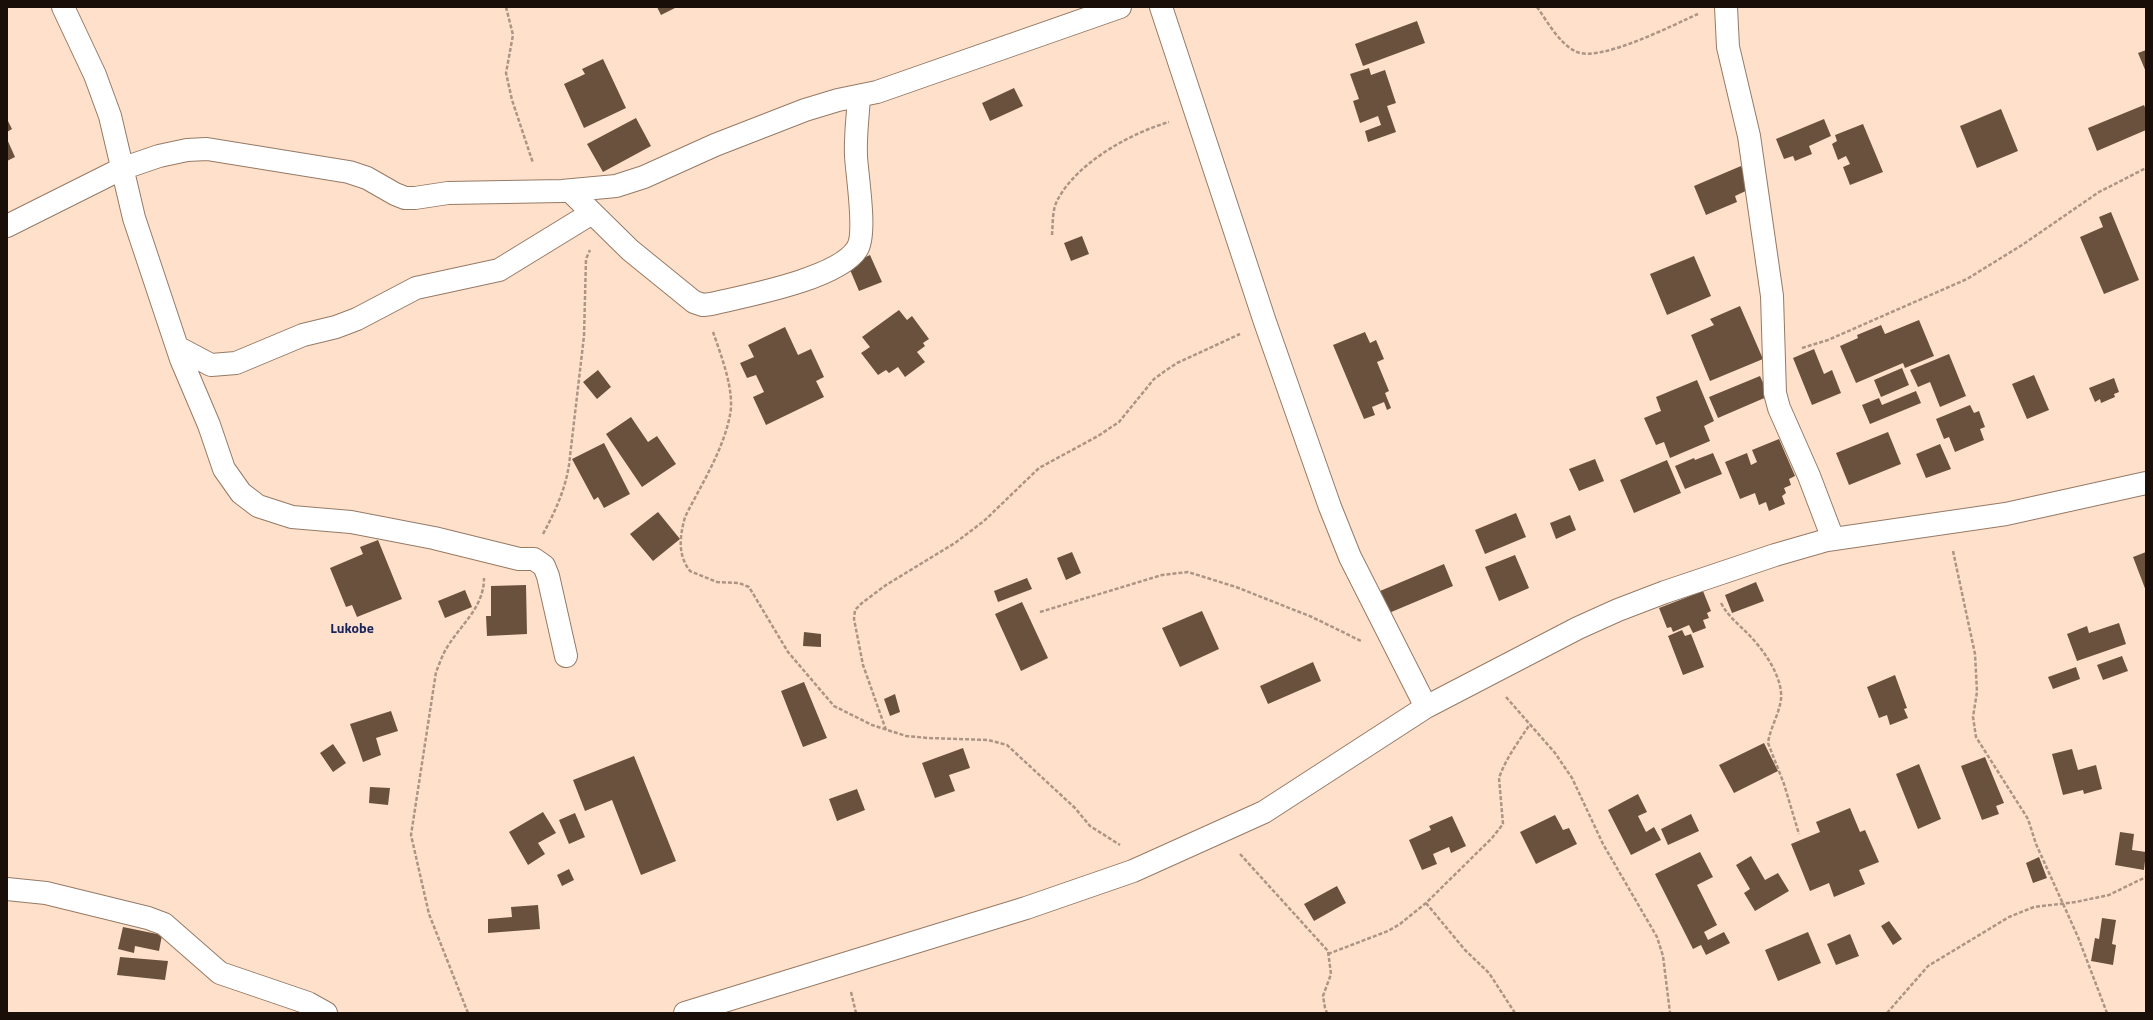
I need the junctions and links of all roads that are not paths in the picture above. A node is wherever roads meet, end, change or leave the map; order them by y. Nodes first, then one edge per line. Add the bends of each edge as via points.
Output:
1 (63, 7) edge
2 (1120, 7) edge
3 (1161, 7) edge
4 (1726, 7) edge
5 (859, 96) junction
6 (121, 169) junction
7 (570, 191) junction
8 (598, 218) junction
9 (7, 226) edge
10 (177, 346) junction
11 (2146, 484) edge
12 (1833, 539) junction
13 (566, 656) dead end
14 (1426, 707) junction
15 (7, 889) edge
16 (326, 1013) edge
17 (685, 1013) edge

1 - 6 street via 95,75 110,116
2 - 5 street via 901,84
3 - 14 street via 1265,322 1330,507 1350,557
4 - 12 street via 1728,47 1749,136 1772,296 1775,393
5 - 7 street via 805,110 715,145 644,177 616,186
5 - 8 street via 856,155 860,242 857,250 833,268 797,282 703,305 690,300 630,250
6 - 7 street via 158,156 207,149 349,172 367,178 405,198 448,193
6 - 9 street
6 - 10 street via 134,218
7 - 8 street
8 - 10 street via 499,270 416,288 336,328 303,335 236,363 211,365
10 - 13 street via 224,469 241,493 258,506 292,517 351,522 519,559 538,560 546,570
11 - 12 street via 2006,514
12 - 14 street via 1775,555 1618,610
14 - 17 street via 1264,812 1142,867 1026,908
15 - 16 street via 46,893 164,924 220,974 308,1003

